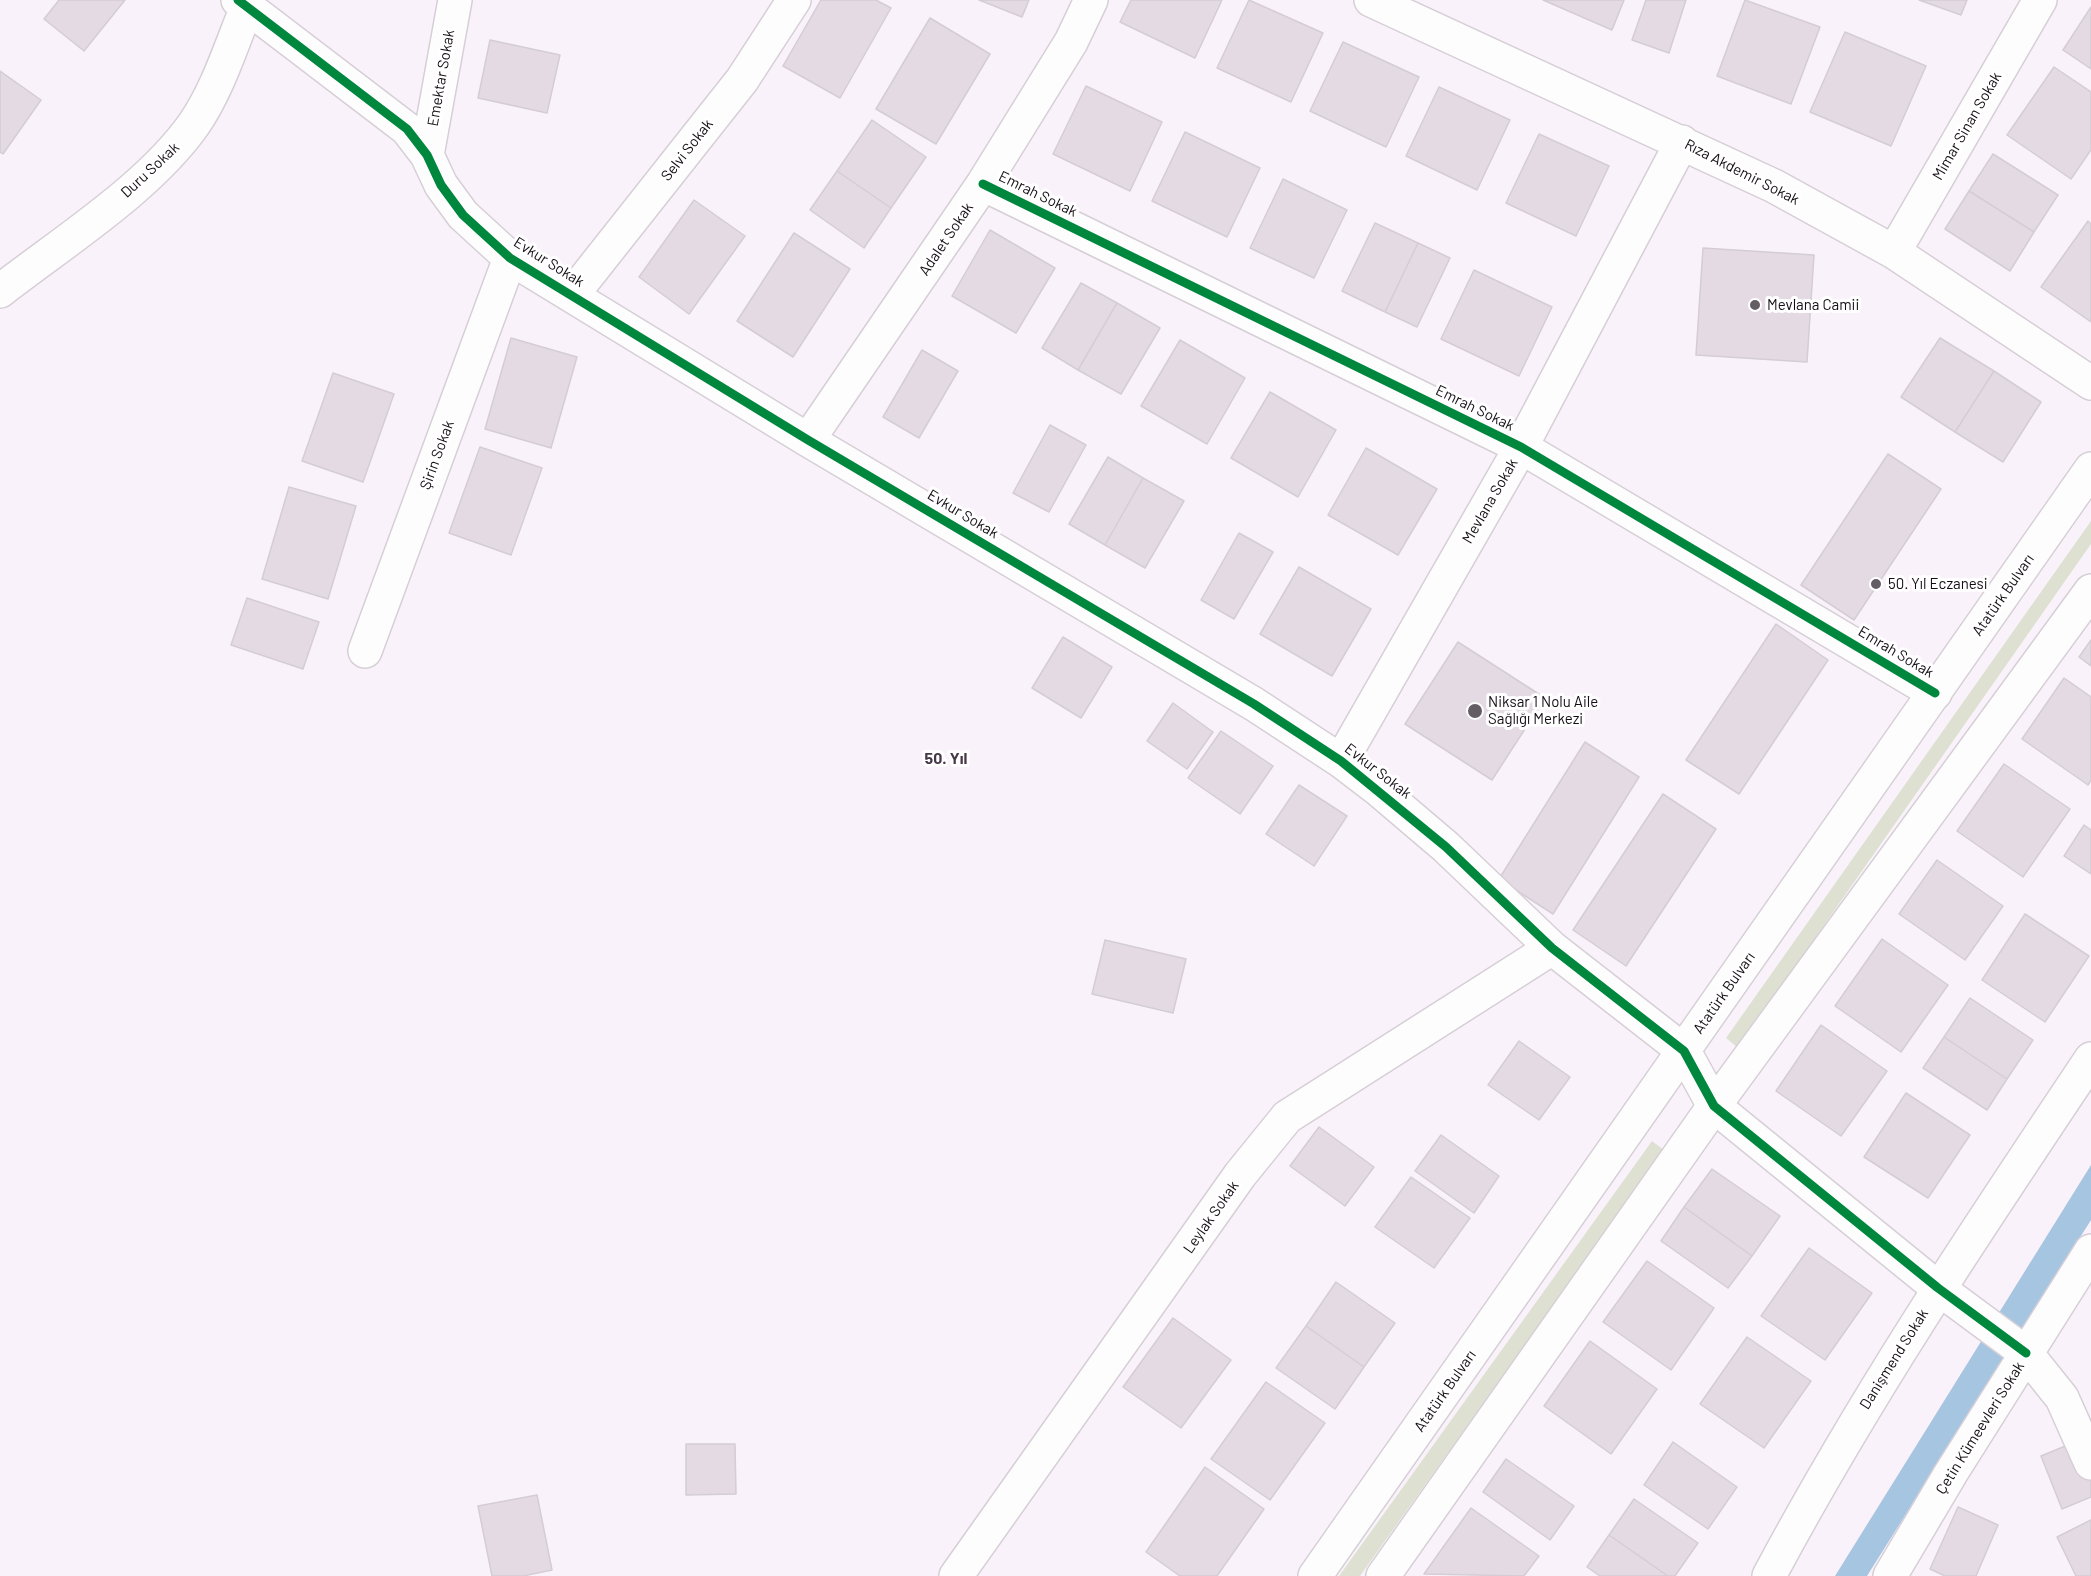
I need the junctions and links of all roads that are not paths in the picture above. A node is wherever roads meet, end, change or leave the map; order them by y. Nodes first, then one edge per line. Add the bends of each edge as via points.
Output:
1 (455, 0) edge
2 (794, 0) edge
3 (1091, 0) edge
4 (1371, 0) edge
5 (2040, 0) edge
6 (243, 3) edge
7 (1402, 6) edge
8 (1682, 142) junction
9 (427, 155) junction
10 (983, 184) junction
11 (1894, 252) junction
12 (510, 258) junction
13 (0, 291) edge
14 (572, 295) junction
15 (2091, 384) edge
16 (808, 440) junction
17 (1521, 447) junction
18 (2091, 469) edge
19 (2091, 591) edge
20 (365, 651) dead end
21 (1935, 693) junction
22 (1341, 760) junction
23 (1552, 948) junction
24 (1684, 1051) junction
25 (2091, 1059) edge
26 (1714, 1106) junction
27 (2091, 1251) edge
28 (1946, 1294) junction
29 (2026, 1353) junction
30 (2091, 1462) edge
31 (956, 1576) edge
32 (1315, 1576) edge
33 (1383, 1576) edge
34 (1769, 1576) edge
35 (1890, 1576) edge

1 - 9 street, Emektar Sokak
2 - 14 street, Selvi Sokak via 742,80
3 - 10 street, Adalet Sokak via 1071,42
4 - 7 street, Rıza Akdemir Sokak
5 - 11 street, Mimar Sinan Sokak
6 - 9 street, Evkur Sokak via 407,129
6 - 13 street, Duru Sokak via 213,90 195,123 169,155 98,216
7 - 8 street, Rıza Akdemir Sokak
8 - 11 street, Rıza Akdemir Sokak via 1774,186
8 - 17 street, Mevlana Sokak
9 - 12 street, Evkur Sokak via 441,185 463,215
10 - 16 street, Adalet Sokak
10 - 17 street, Emrah Sokak
11 - 15 street, Rıza Akdemir Sokak
12 - 14 street, Evkur Sokak
12 - 20 street, Şirin Sokak
14 - 16 street, Evkur Sokak
16 - 22 street, Evkur Sokak via 1244,698
17 - 21 street, Emrah Sokak
17 - 22 street, Mevlana Sokak
18 - 21 street, Atatürk Bulvarı
19 - 26 street
21 - 24 street, Atatürk Bulvarı
22 - 23 street, Evkur Sokak via 1446,847
23 - 24 street, Evkur Sokak
23 - 31 street, Leylak Sokak via 1287,1117 1240,1175
24 - 26 street
24 - 32 street, Atatürk Bulvarı
25 - 28 street, Danişmend Sokak
26 - 28 street
26 - 33 street
27 - 29 street, Çetin Kümeevleri Sokak
28 - 29 street
28 - 34 street, Danişmend Sokak via 1823,1475
29 - 30 street via 2062,1398
29 - 35 street, Çetin Kümeevleri Sokak

